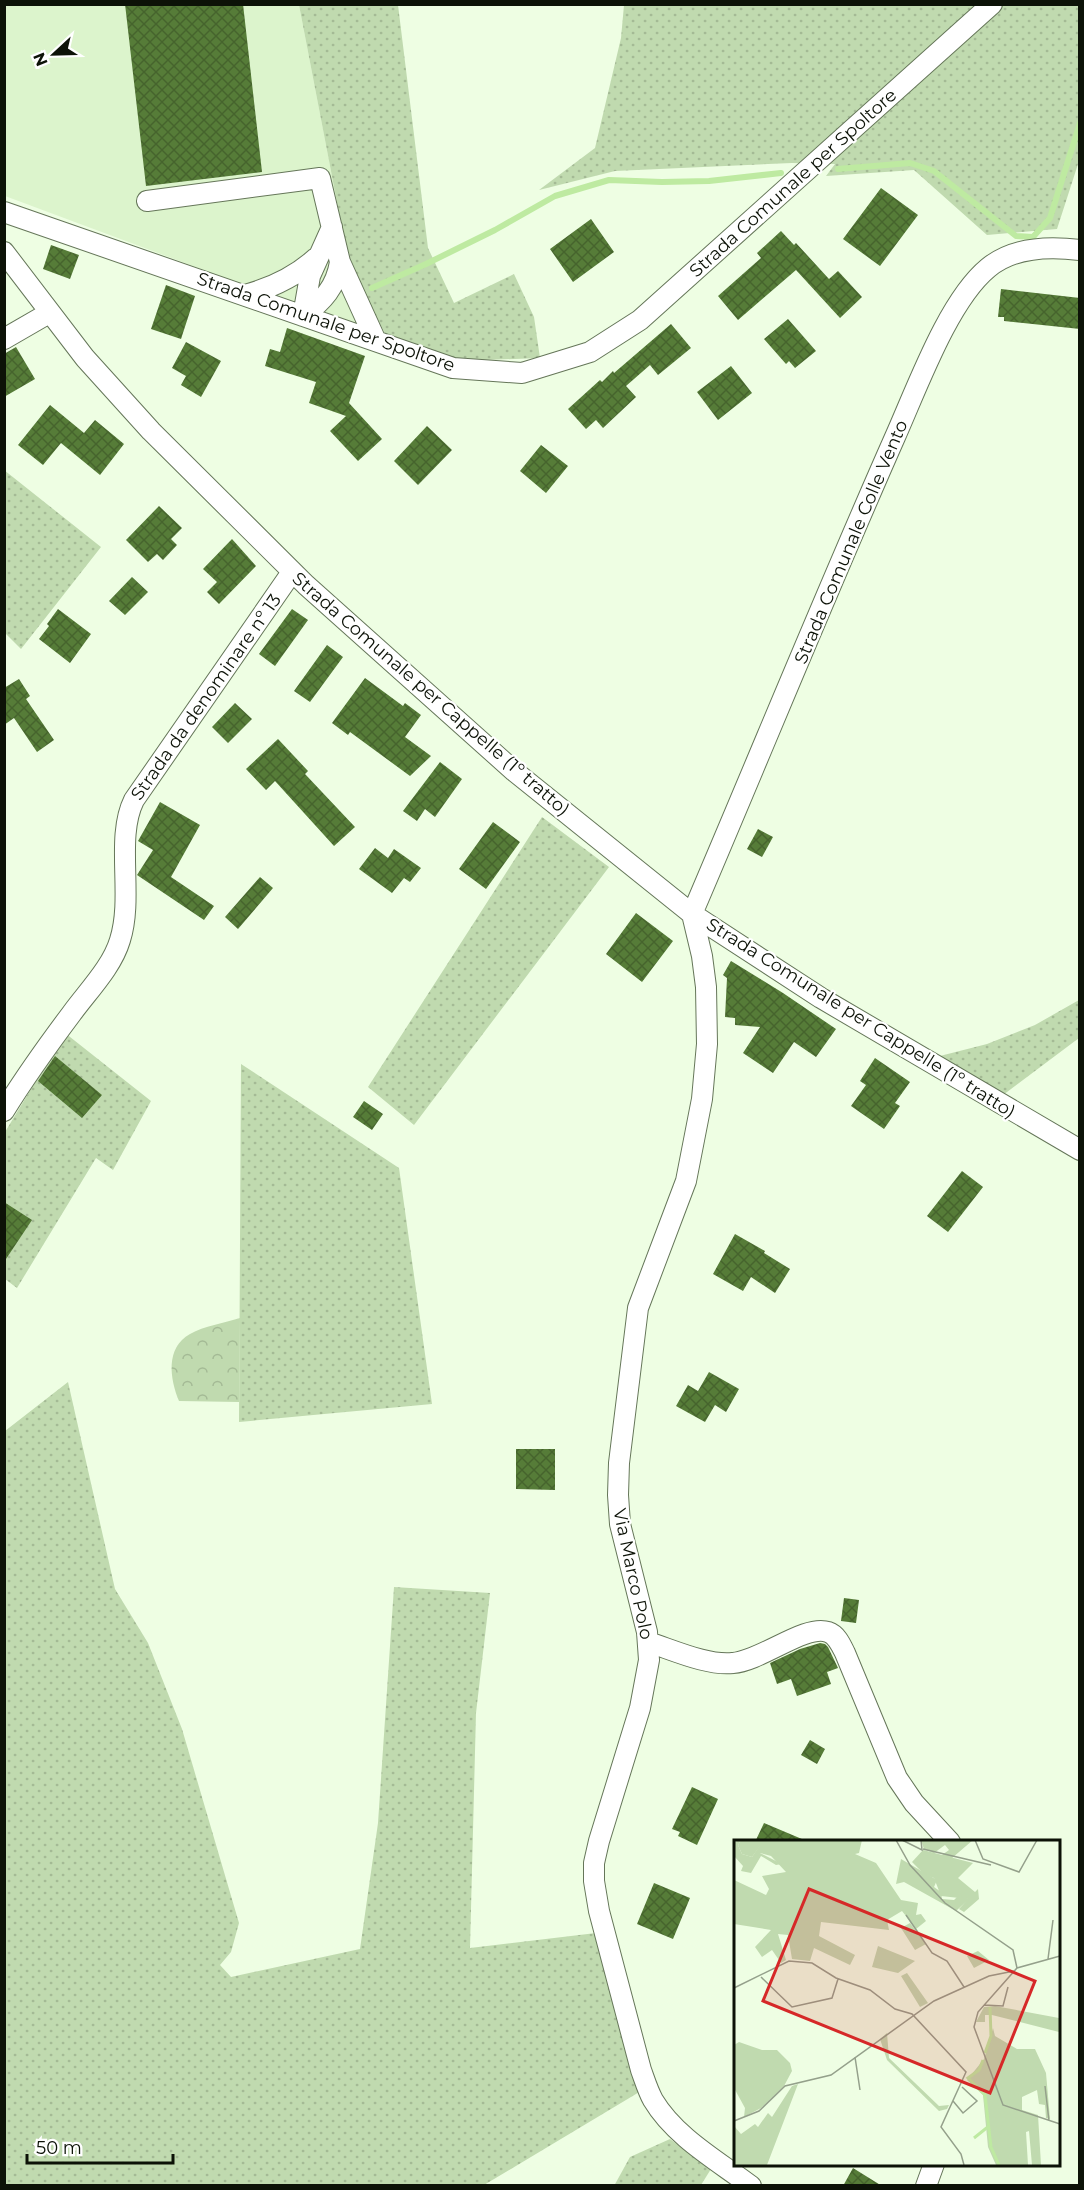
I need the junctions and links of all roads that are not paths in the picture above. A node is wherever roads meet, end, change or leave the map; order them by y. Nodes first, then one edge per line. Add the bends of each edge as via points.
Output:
1 (992, 4) edge
2 (147, 201) dead end
3 (4, 212) edge
4 (332, 227) junction
5 (1080, 250) edge
6 (4, 252) edge
7 (317, 257) junction
8 (340, 262) junction
9 (244, 296) junction
10 (49, 313) junction
11 (303, 316) junction
12 (4, 339) edge
13 (376, 341) junction
14 (292, 572) junction
15 (692, 914) junction
16 (4, 1111) edge
17 (1080, 1150) edge
18 (648, 1642) junction
19 (948, 1840) edge
20 (933, 2166) edge
21 (751, 2186) edge
22 (926, 2186) edge

1 - 13 street, Strada Comunale per Spoltore via 640,320 590,352 522,373 453,368
2 - 4 street via 320,178
3 - 9 street, Strada Comunale per Spoltore
4 - 7 street
4 - 8 street
5 - 15 street, Strada Comunale Colle Vento via 1046,249 1002,259 987,268 957,306 869,496
6 - 10 street, Strada Comunale per Cappelle (1º tratto)
7 - 9 street via 285,280
7 - 11 street
8 - 11 street via 333,286
8 - 13 street
9 - 11 street, Strada Comunale per Spoltore
10 - 12 street
10 - 14 street, Strada Comunale per Cappelle (1º tratto) via 126,406
11 - 13 street, Strada Comunale per Spoltore
14 - 15 street, Strada Comunale per Cappelle (1º tratto) via 514,771
14 - 16 street, Strada da denominare nº 13 via 134,800 127,820 126,907 119,944
15 - 17 street, Strada Comunale per Cappelle (1º tratto) via 821,998
15 - 18 street, Via Marco Polo via 706,987 702,1099 686,1181 638,1308 619,1463 620,1524
18 - 19 street via 732,1664 757,1657 809,1632 830,1633 845,1653 902,1787
18 - 21 street, Via Marco Polo via 643,1694 596,1854 594,1881 641,2070 653,2100 681,2133
20 - 22 street

